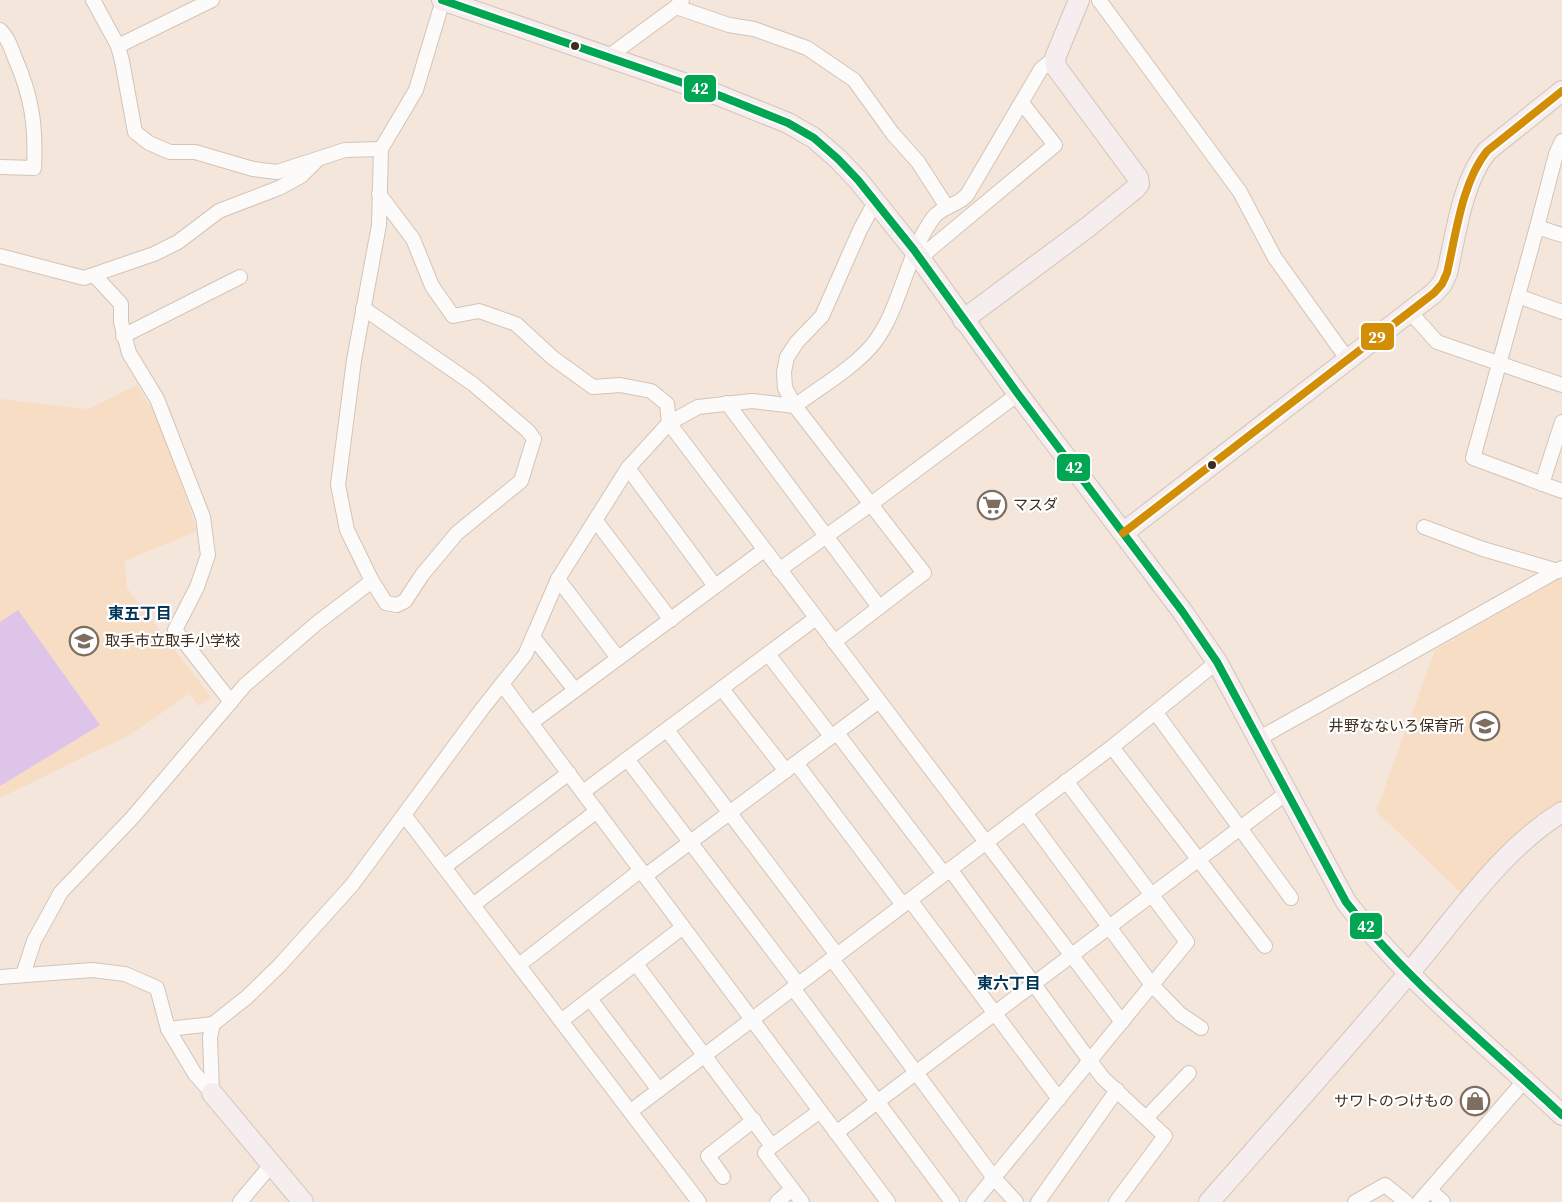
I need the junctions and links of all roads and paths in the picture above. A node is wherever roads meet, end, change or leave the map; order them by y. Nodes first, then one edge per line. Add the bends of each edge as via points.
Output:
1 (93, 0) edge
2 (212, 0) edge
3 (442, 0) edge
4 (1079, 0) edge
5 (1099, 0) edge
6 (679, 3) edge
7 (0, 30) edge
8 (118, 46) junction
9 (608, 57) junction
10 (1055, 58) junction
11 (1562, 91) edge
12 (1022, 103) junction
13 (381, 149) junction
14 (1560, 150) edge
15 (319, 158) junction
16 (0, 167) edge
17 (379, 194) junction
18 (875, 202) junction
19 (946, 207) junction
20 (1538, 227) junction
21 (1562, 235) edge
22 (917, 255) junction
23 (0, 256) edge
24 (95, 276) junction
25 (240, 277) dead end
26 (1518, 296) junction
27 (363, 308) junction
28 (1410, 312) junction
29 (1562, 312) edge
30 (963, 320) junction
31 (123, 336) junction
32 (1348, 360) junction
33 (1498, 362) junction
34 (1562, 385) edge
35 (1018, 394) junction
36 (727, 403) junction
37 (795, 406) junction
38 (1562, 422) edge
39 (669, 423) junction
40 (628, 468) junction
41 (1542, 484) junction
42 (1562, 491) edge
43 (872, 504) junction
44 (596, 521) junction
45 (1424, 527) dead end
46 (1123, 533) junction
47 (826, 537) junction
48 (764, 550) junction
49 (779, 570) junction
50 (1560, 570) edge
51 (558, 579) junction
52 (372, 581) junction
53 (715, 586) junction
54 (879, 607) junction
55 (816, 618) junction
56 (670, 620) junction
57 (533, 638) junction
58 (834, 642) junction
59 (768, 654) junction
60 (618, 658) junction
61 (1217, 662) junction
62 (502, 684) junction
63 (722, 689) junction
64 (575, 690) junction
65 (879, 701) junction
66 (231, 702) junction
67 (1156, 713) junction
68 (531, 723) junction
69 (667, 730) junction
70 (834, 735) junction
71 (1258, 739) junction
72 (1112, 747) junction
73 (627, 759) junction
74 (791, 767) junction
75 (569, 773) junction
76 (1066, 781) junction
77 (583, 792) junction
78 (1288, 792) junction
79 (597, 811) junction
80 (1562, 812) edge
81 (729, 813) junction
82 (1025, 813) junction
83 (405, 816) junction
84 (1239, 828) junction
85 (690, 842) junction
86 (986, 842) junction
87 (1198, 859) junction
88 (444, 867) junction
89 (947, 871) junction
90 (643, 873) junction
91 (1151, 895) junction
92 (1291, 898) dead end
93 (907, 902) junction
94 (473, 905) junction
95 (683, 927) junction
96 (1108, 927) junction
97 (1265, 946) dead end
98 (1071, 955) junction
99 (835, 957) junction
100 (636, 964) junction
101 (519, 965) junction
102 (1409, 973) junction
103 (23, 975) junction
104 (0, 977) edge
105 (1033, 984) junction
106 (1152, 985) junction
107 (796, 986) junction
108 (590, 999) junction
109 (994, 1013) junction
110 (752, 1020) junction
111 (561, 1021) junction
112 (1122, 1022) junction
113 (213, 1024) junction
114 (1201, 1028) dead end
115 (168, 1029) junction
116 (705, 1055) junction
117 (1090, 1061) junction
118 (916, 1073) junction
119 (1190, 1073) dead end
120 (1525, 1080) junction
121 (659, 1090) junction
122 (1117, 1090) junction
123 (212, 1093) junction
124 (1059, 1099) junction
125 (877, 1103) junction
126 (631, 1111) junction
127 (820, 1111) junction
128 (1562, 1115) edge
129 (1146, 1118) junction
130 (753, 1120) junction
131 (837, 1133) junction
132 (772, 1146) junction
133 (271, 1165) junction
134 (723, 1177) dead end
135 (994, 1178) junction
136 (792, 1190) junction
137 (1430, 1190) junction
138 (240, 1202) edge
139 (303, 1202) edge
140 (699, 1202) edge
141 (777, 1202) edge
142 (802, 1202) edge
143 (888, 1202) edge
144 (952, 1202) edge
145 (974, 1202) edge
146 (1016, 1202) edge
147 (1038, 1202) edge
148 (1116, 1202) edge
149 (1209, 1202) edge
150 (1355, 1202) edge
151 (1406, 1202) edge
152 (1419, 1202) edge
153 (1443, 1202) edge

1 - 8 street
2 - 8 street
3 - 9 street
3 - 13 street via 417,90
4 - 10 street
5 - 32 street via 1239,192 1275,258
6 - 9 street
6 - 19 street via 729,25 754,29 807,48 854,80 918,162
7 - 16 street via 6,35 23,75 36,133 34,168
8 - 15 street via 135,132 149,143 170,152 195,152 253,170 277,172
9 - 18 street via 788,123 814,138 838,159
10 - 12 street via 1041,69
10 - 30 street via 1061,76 1139,184
11 - 28 street via 1481,158 1470,179 1444,278 1434,293
12 - 19 street via 967,195
12 - 22 street via 1055,145 929,250
13 - 15 street via 345,150
13 - 17 street
14 - 20 street
15 - 24 street via 301,176 219,211 178,242
17 - 27 street via 379,225
17 - 39 street via 413,239 432,286 453,316 479,311 516,324 593,387 620,385 651,391 667,404
18 - 22 street
18 - 37 street via 822,316 787,357 785,388
19 - 22 street via 932,219
20 - 21 street
20 - 26 street
22 - 30 street
22 - 37 street via 874,342 860,358
23 - 24 street via 84,278
24 - 31 street via 121,304
25 - 31 street
26 - 29 street
26 - 33 street
27 - 52 street via 338,485 347,530
27 - 52 street via 473,384 534,439 521,481 457,533 405,601 397,605 386,603
28 - 32 street
28 - 33 street via 1437,342
30 - 35 street
31 - 66 street via 157,399 203,517 208,555 175,630
32 - 46 street
33 - 34 street
33 - 41 street via 1473,458
35 - 43 street
35 - 46 street
36 - 37 street via 752,401
36 - 39 street via 698,407
36 - 47 street
37 - 43 street
38 - 41 street
39 - 40 street
39 - 48 street
40 - 44 street
40 - 53 street
41 - 42 street
43 - 47 street
43 - 54 street via 924,573
44 - 51 street
44 - 56 street
45 - 50 street via 1483,549
46 - 61 street
47 - 49 street
47 - 54 street
48 - 49 street
48 - 53 street
49 - 55 street
50 - 71 street
51 - 57 street
51 - 60 street
52 - 66 street via 316,623
53 - 56 street
54 - 58 street
55 - 58 street
55 - 59 street
56 - 60 street
57 - 62 street
57 - 64 street
58 - 65 street
59 - 63 street
59 - 70 street
60 - 64 street
61 - 67 street
61 - 71 street
62 - 68 street
62 - 83 street
63 - 69 street
63 - 74 street
64 - 68 street
65 - 70 street
65 - 86 street
66 - 103 street via 132,818 61,892 34,941
67 - 72 street
67 - 84 street
68 - 75 street
69 - 73 street
69 - 81 street
70 - 74 street
70 - 89 street
71 - 78 street
72 - 76 street
72 - 87 street
73 - 77 street
73 - 85 street
74 - 81 street
74 - 93 street
75 - 77 street
75 - 88 street
76 - 82 street
76 - 91 street
77 - 79 street
78 - 84 street
78 - 102 street via 1346,902
79 - 90 street
79 - 94 street
80 - 102 street via 1525,839 1498,866
81 - 85 street
81 - 99 street
82 - 86 street
82 - 96 street
83 - 88 street
83 - 113 street via 315,928 247,997
84 - 87 street
84 - 92 street
85 - 90 street
85 - 107 street
86 - 89 street
86 - 98 street
87 - 91 street
87 - 97 street
88 - 94 street
89 - 93 street
89 - 105 street
90 - 95 street
90 - 101 street
91 - 96 street
91 - 106 street via 1187,942
93 - 99 street
93 - 109 street
94 - 101 street
95 - 100 street
95 - 110 street
96 - 98 street
96 - 106 street
98 - 105 street
98 - 112 street
99 - 107 street
99 - 118 street
100 - 108 street
100 - 116 street
101 - 111 street
102 - 120 street
102 - 149 street
103 - 104 street
103 - 115 street via 92,970 125,974 157,988
105 - 109 street
105 - 117 street
106 - 112 street
106 - 114 street via 1180,1014
107 - 110 street
107 - 125 street
108 - 111 street
108 - 121 street
109 - 118 street
109 - 124 street
110 - 116 street
110 - 127 street
111 - 126 street
112 - 117 street
113 - 115 street
113 - 123 street
115 - 123 street via 195,1074
116 - 121 street
116 - 130 street
117 - 122 street
117 - 124 street
118 - 125 street
118 - 135 street
119 - 129 street
120 - 128 street
120 - 137 street
121 - 126 street
122 - 129 street
122 - 147 street
123 - 133 street
124 - 135 street
125 - 131 street
125 - 144 street
126 - 140 street
127 - 131 street
127 - 132 street
129 - 148 street via 1165,1136
130 - 132 street
130 - 134 street via 708,1156
131 - 143 street
132 - 136 street via 765,1153
133 - 138 street
133 - 139 street
135 - 145 street
135 - 146 street
136 - 141 street
136 - 142 street
137 - 152 street
137 - 153 street
150 - 151 street via 1385,1185

